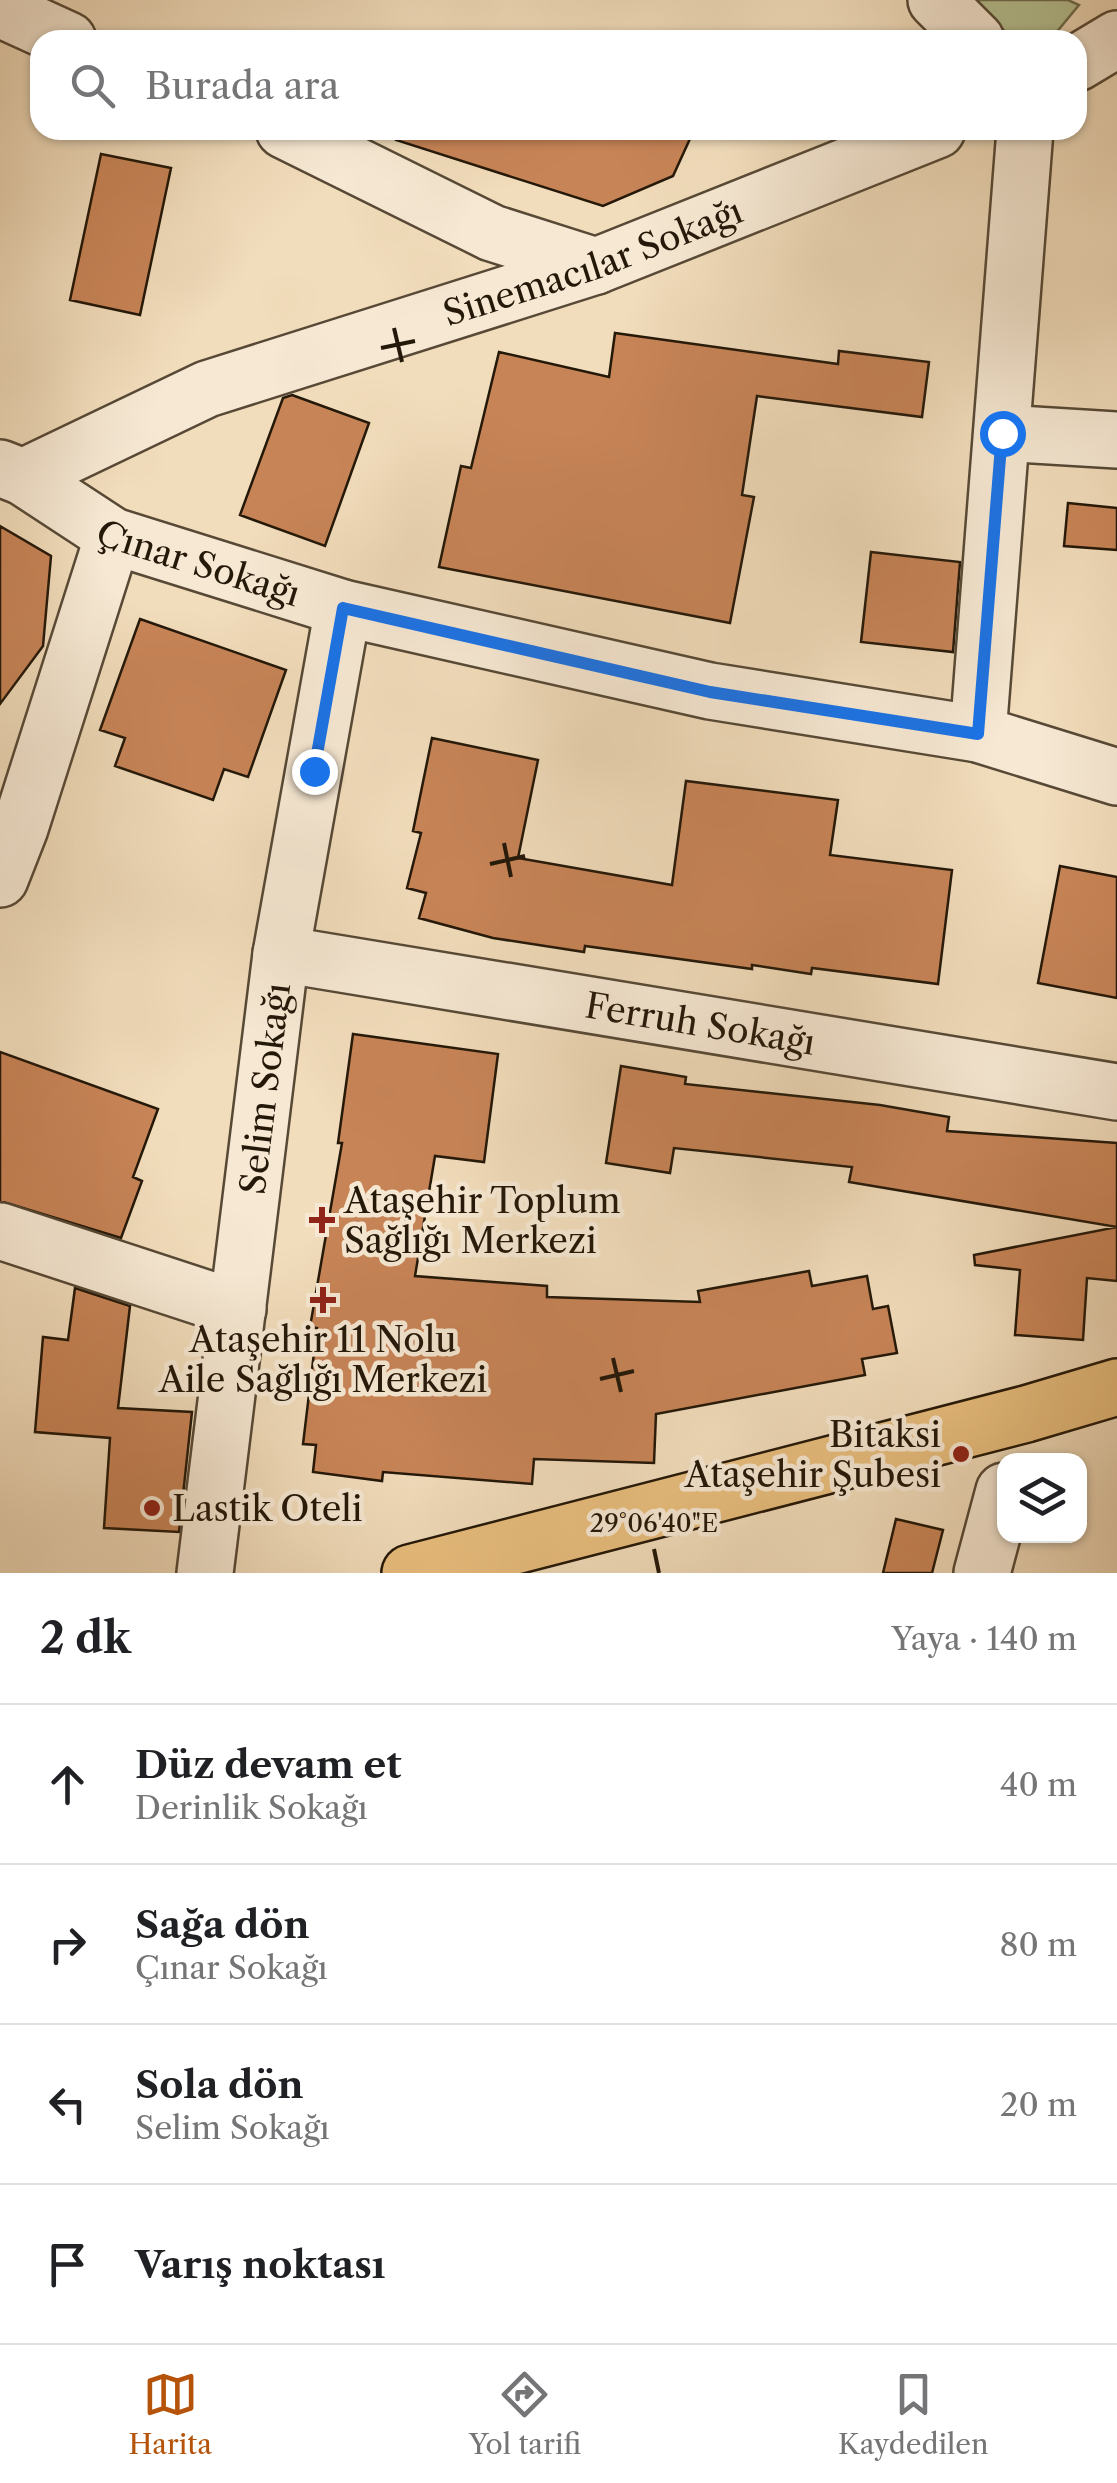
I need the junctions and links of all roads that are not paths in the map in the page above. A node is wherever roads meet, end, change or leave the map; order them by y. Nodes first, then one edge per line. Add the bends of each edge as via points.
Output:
1 (936, 0) edge
2 (0, 9) edge
3 (46, 30) edge
4 (966, 30) edge
5 (1117, 40) edge
6 (1087, 58) edge
7 (304, 140) edge
8 (911, 140) edge
9 (1025, 140) edge
10 (596, 266) junction
11 (1002, 433) junction
12 (1117, 440) edge
13 (11, 473) edge
14 (113, 536) junction
15 (343, 608) junction
16 (978, 734) junction
17 (1117, 777) edge
18 (0, 879) edge
19 (282, 954) junction
20 (1117, 1092) edge
21 (0, 1230) edge
22 (238, 1308) junction
23 (1117, 1387) edge
24 (1019, 1438) edge
25 (997, 1516) edge
26 (206, 1573) edge
27 (410, 1573) edge
28 (982, 1573) edge

1 - 4 street
2 - 3 street
5 - 6 street
7 - 10 street via 492,233
8 - 10 street, Sinemacılar Sokağı
9 - 11 street
10 - 13 street, Sinemacılar Sokağı via 207,390
11 - 12 street
11 - 16 street
13 - 14 street, Çınar Sokağı
14 - 15 street, Çınar Sokağı
14 - 18 street
15 - 16 street, Çınar Sokağı via 710,692
15 - 19 street, Selim Sokağı
16 - 17 street, Çınar Sokağı
19 - 20 street, Ferruh Sokağı
19 - 22 street, Selim Sokağı
21 - 22 street
22 - 26 street, Selim Sokağı
23 - 24 main road
24 - 27 main road
25 - 28 street

